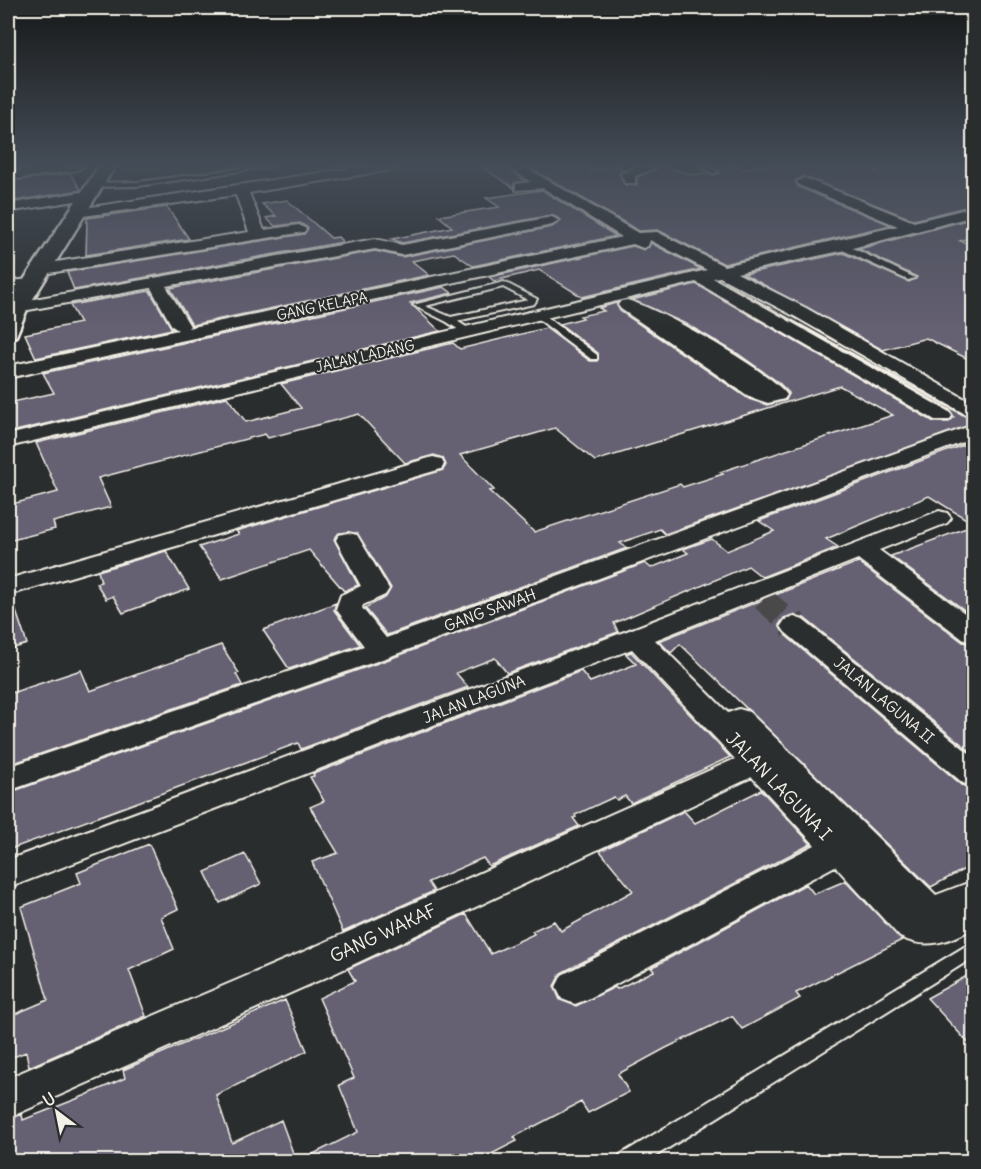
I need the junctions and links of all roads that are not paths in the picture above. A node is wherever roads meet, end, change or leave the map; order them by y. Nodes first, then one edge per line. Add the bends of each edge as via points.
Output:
1 (71, 221) edge
2 (253, 221) edge
3 (552, 221) dead end
4 (605, 221) edge
5 (897, 221) edge
6 (937, 221) edge
7 (913, 227) junction
8 (299, 229) dead end
9 (258, 235) junction
10 (636, 239) junction
11 (841, 246) junction
12 (710, 275) junction
13 (38, 276) junction
14 (911, 278) dead end
15 (156, 282) junction
16 (8, 286) edge
17 (407, 300) dead end
18 (621, 301) junction
19 (417, 305) junction
20 (17, 307) junction
21 (540, 316) junction
22 (450, 320) junction
23 (181, 326) dead end
24 (8, 332) edge
25 (468, 332) junction
26 (594, 357) dead end
27 (8, 372) edge
28 (745, 378) dead end
29 (972, 426) edge
30 (8, 441) edge
31 (433, 464) dead end
32 (939, 518) dead end
33 (348, 540) dead end
34 (861, 549) junction
35 (8, 587) edge
36 (794, 626) tunnel mouth
37 (645, 634) junction
38 (974, 634) edge
39 (381, 650) junction
40 (756, 762) junction
41 (974, 775) edge
42 (8, 779) edge
43 (838, 849) junction
44 (8, 874) edge
45 (974, 895) edge
46 (974, 910) edge
47 (974, 948) edge
48 (575, 987) dead end
49 (8, 1098) edge
50 (627, 1161) edge

1 - 13 main road
2 - 9 street
3 - 15 street via 402,250 375,244
4 - 10 street
5 - 7 street
6 - 7 street, JALAN LADANG
7 - 11 street, JALAN LADANG
8 - 9 street
9 - 13 street
10 - 12 street
10 - 27 street, GANG KELAPA
11 - 12 street, JALAN LADANG
11 - 14 lane
12 - 18 street, JALAN LADANG
12 - 29 street
13 - 16 street
13 - 20 main road
15 - 20 street
15 - 23 street
17 - 19 lane
18 - 21 street, JALAN LADANG
18 - 28 street
19 - 22 lane
19 - 22 lane via 504,284 533,299
20 - 24 main road
21 - 25 street, JALAN LADANG
21 - 26 lane
22 - 25 lane
25 - 30 street, JALAN LADANG
29 - 39 street, GANG SAWAH
31 - 35 street
32 - 34 street, JALAN LAGUNA
33 - 39 street via 376,589 350,601 349,609
34 - 37 street, JALAN LAGUNA via 758,595
34 - 38 street
36 - 41 street, JALAN LAGUNA II
37 - 40 street, JALAN LAGUNA I
37 - 44 street, JALAN LAGUNA
37 - 45 street via 924,905 939,911
39 - 42 street, GANG SAWAH
40 - 43 street, JALAN LAGUNA I
40 - 49 street, GANG WAKAF via 316,964
43 - 46 street, JALAN LAGUNA I via 916,929 941,927
43 - 48 street
47 - 50 lane

